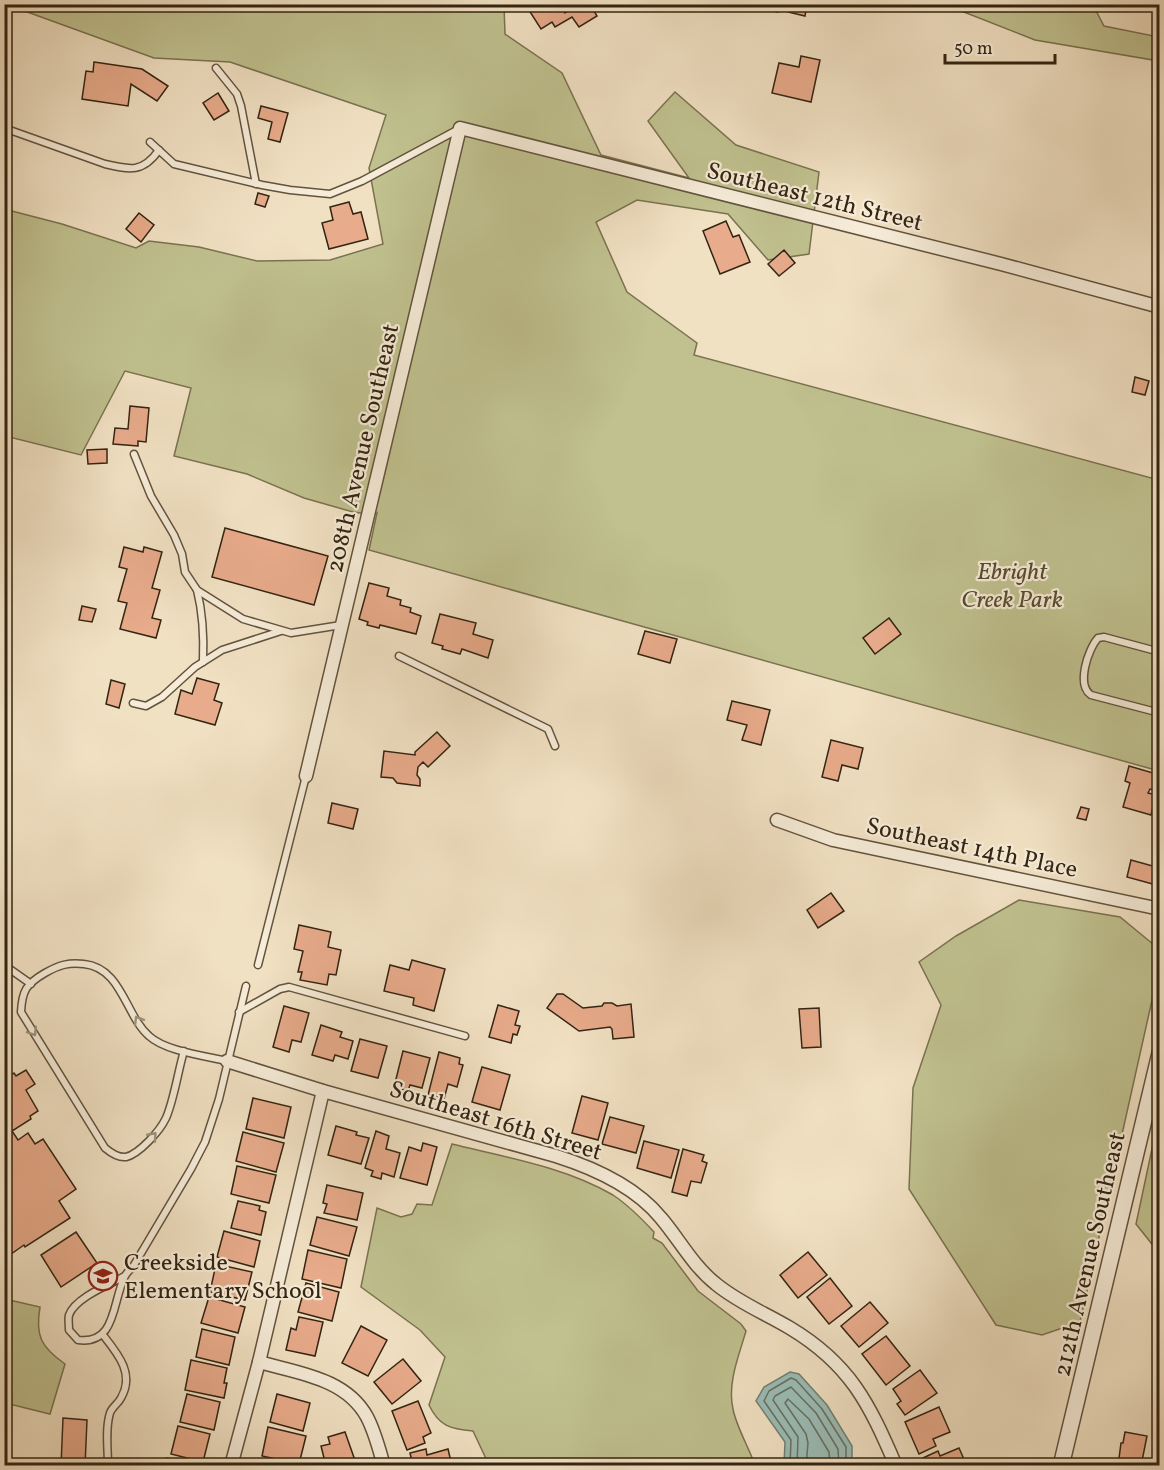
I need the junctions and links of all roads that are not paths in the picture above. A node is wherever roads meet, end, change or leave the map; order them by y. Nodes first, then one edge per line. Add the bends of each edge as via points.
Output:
1 (216, 68) dead end
2 (4, 128) edge
3 (460, 128) junction
4 (150, 142) dead end
5 (159, 150) junction
6 (256, 184) junction
7 (1160, 308) edge
8 (134, 454) dead end
9 (197, 590) junction
10 (342, 625) junction
11 (282, 630) junction
12 (1160, 652) edge
13 (399, 656) dead end
14 (203, 662) junction
15 (133, 703) dead end
16 (1160, 713) edge
17 (555, 746) dead end
18 (306, 776) joint
19 (777, 820) dead end
20 (1160, 909) edge
21 (4, 964) edge
22 (258, 965) dead end
23 (31, 984) junction
24 (246, 986) dead end
25 (239, 1012) junction
26 (465, 1036) dead end
27 (184, 1051) junction
28 (1160, 1053) edge
29 (227, 1061) junction
30 (323, 1091) junction
31 (125, 1276) junction
32 (103, 1335) junction
33 (258, 1362) junction
34 (108, 1466) edge
35 (231, 1466) edge
36 (384, 1466) edge
37 (896, 1466) edge
38 (1061, 1466) edge

1 - 6 lane via 237,94
2 - 5 lane via 120,168 141,168
3 - 6 lane via 330,194
3 - 7 street, Southeast 12th Street
3 - 10 street, 208th Avenue Southeast
4 - 5 lane
5 - 6 lane via 174,164
8 - 9 lane via 151,496 174,535 185,572
9 - 11 lane via 243,619
9 - 14 lane via 202,611
10 - 11 lane via 291,633
10 - 18 street, 208th Avenue Southeast
11 - 14 lane via 222,650
12 - 16 lane via 1098,638 1083,680 1091,695
13 - 17 lane via 548,729
14 - 15 lane via 162,697 146,706
18 - 22 lane
19 - 20 street, Southeast 14th Place via 832,840
21 - 23 lane
27 -> 23 lane via 150,1037 112,979 90,964 69,962
23 -> 27 lane via 24,990 21,1012 105,1148 115,1156 126,1157 157,1132 166,1118
24 - 25 lane
25 - 26 lane via 280,988 289,987
25 - 29 lane
27 - 29 lane
28 - 38 street, 212th Avenue Southeast
29 - 30 street, Southeast 16th Street
29 - 31 lane via 204,1142
30 - 33 street
30 - 37 street, Southeast 16th Street via 556,1156 608,1176 659,1215 715,1283 832,1358 866,1401
31 - 32 lane
31 - 32 lane via 88,1296 74,1306 69,1316 69,1330 78,1340 91,1342
32 - 34 lane via 120,1357 126,1373 126,1387 110,1411
33 - 35 street
33 - 36 street via 321,1379 348,1394 366,1415

